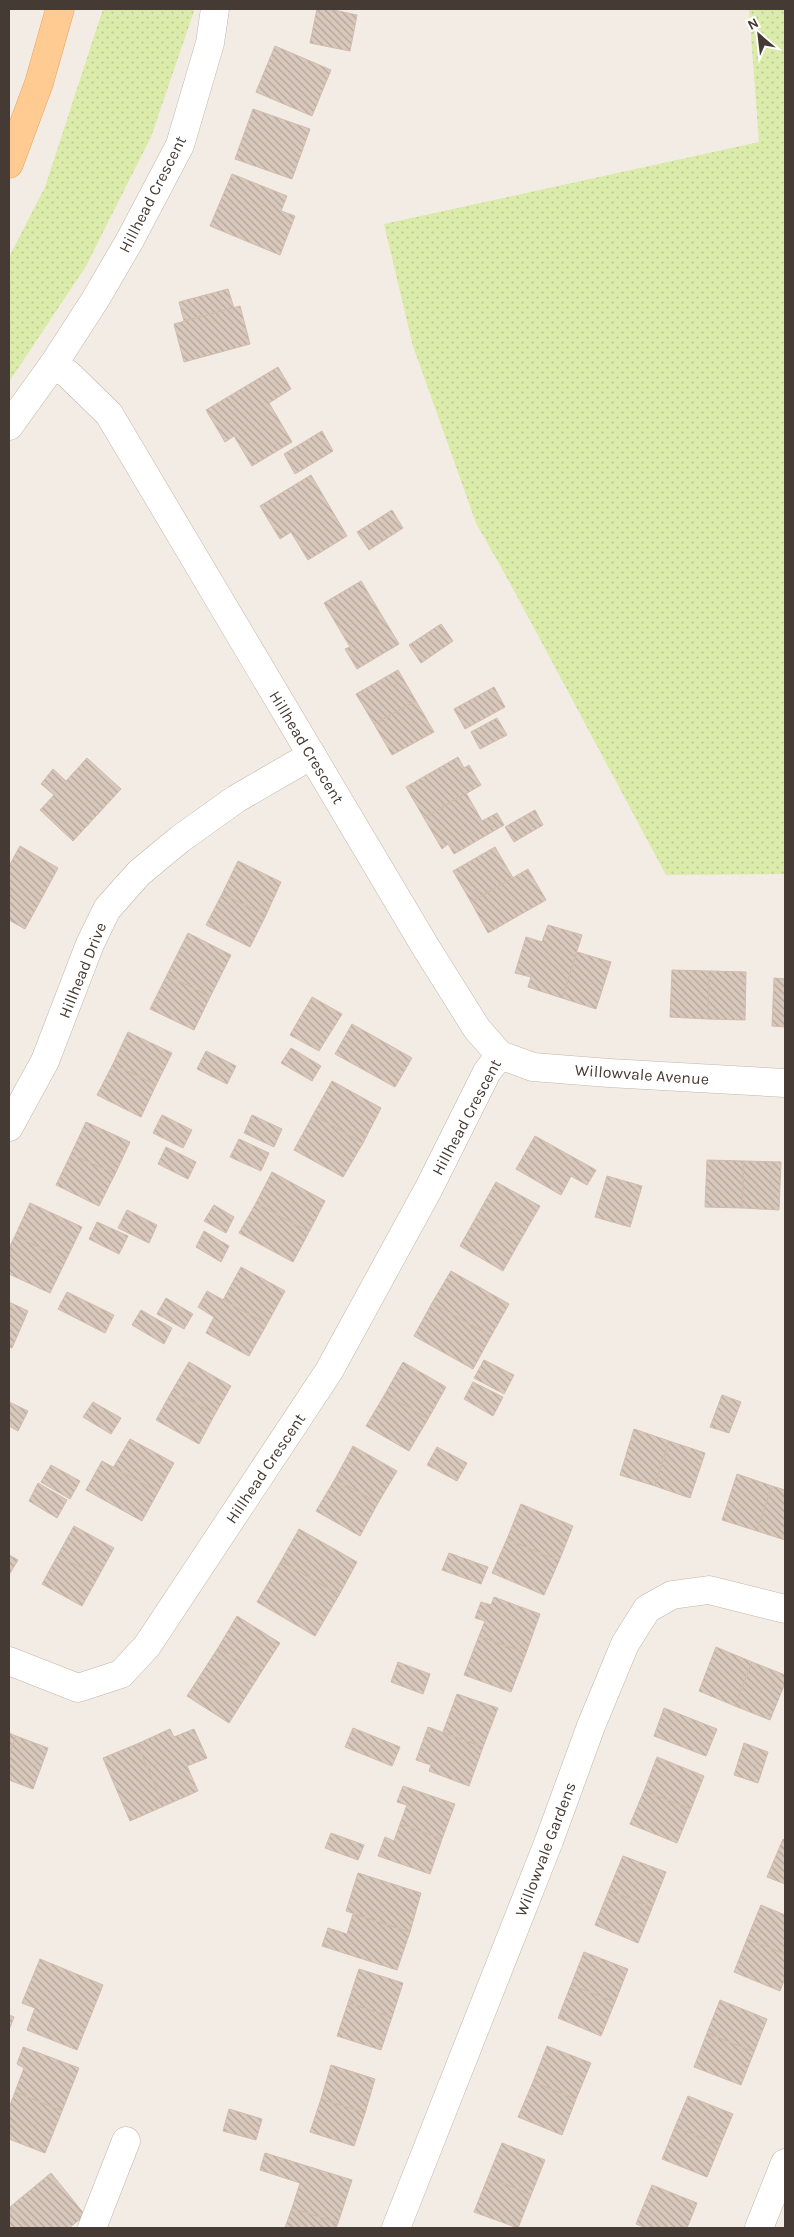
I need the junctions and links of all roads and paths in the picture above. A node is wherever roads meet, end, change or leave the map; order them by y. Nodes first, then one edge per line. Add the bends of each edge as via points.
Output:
1 (60, 9) edge
2 (215, 9) edge
3 (9, 164) edge
4 (53, 365) junction
5 (9, 426) edge
6 (312, 755) junction
7 (500, 1055) junction
8 (785, 1082) edge
9 (9, 1127) edge
10 (785, 1609) edge
11 (9, 1661) edge
12 (126, 2141) dead end
13 (785, 2163) edge
14 (92, 2228) edge
15 (396, 2228) edge
16 (759, 2228) edge

1 - 3 main road via 39,84
2 - 4 street, Hillhead Crescent via 210,43 180,145 130,240
4 - 5 street, Hillhead Crescent
4 - 6 street, Hillhead Crescent via 68,374 109,414
6 - 7 street, Hillhead Crescent via 477,1029
6 - 9 street, Hillhead Drive via 236,799 180,839 139,873 107,909 90,944 45,1061
7 - 8 street, Willowvale Avenue via 533,1067
7 - 11 street, Hillhead Crescent via 487,1072 429,1188 329,1371 147,1646 121,1674 78,1688
10 - 15 street, Willowvale Gardens via 709,1590 672,1595 647,1609 629,1637 591,1726
12 - 14 street
13 - 16 street

